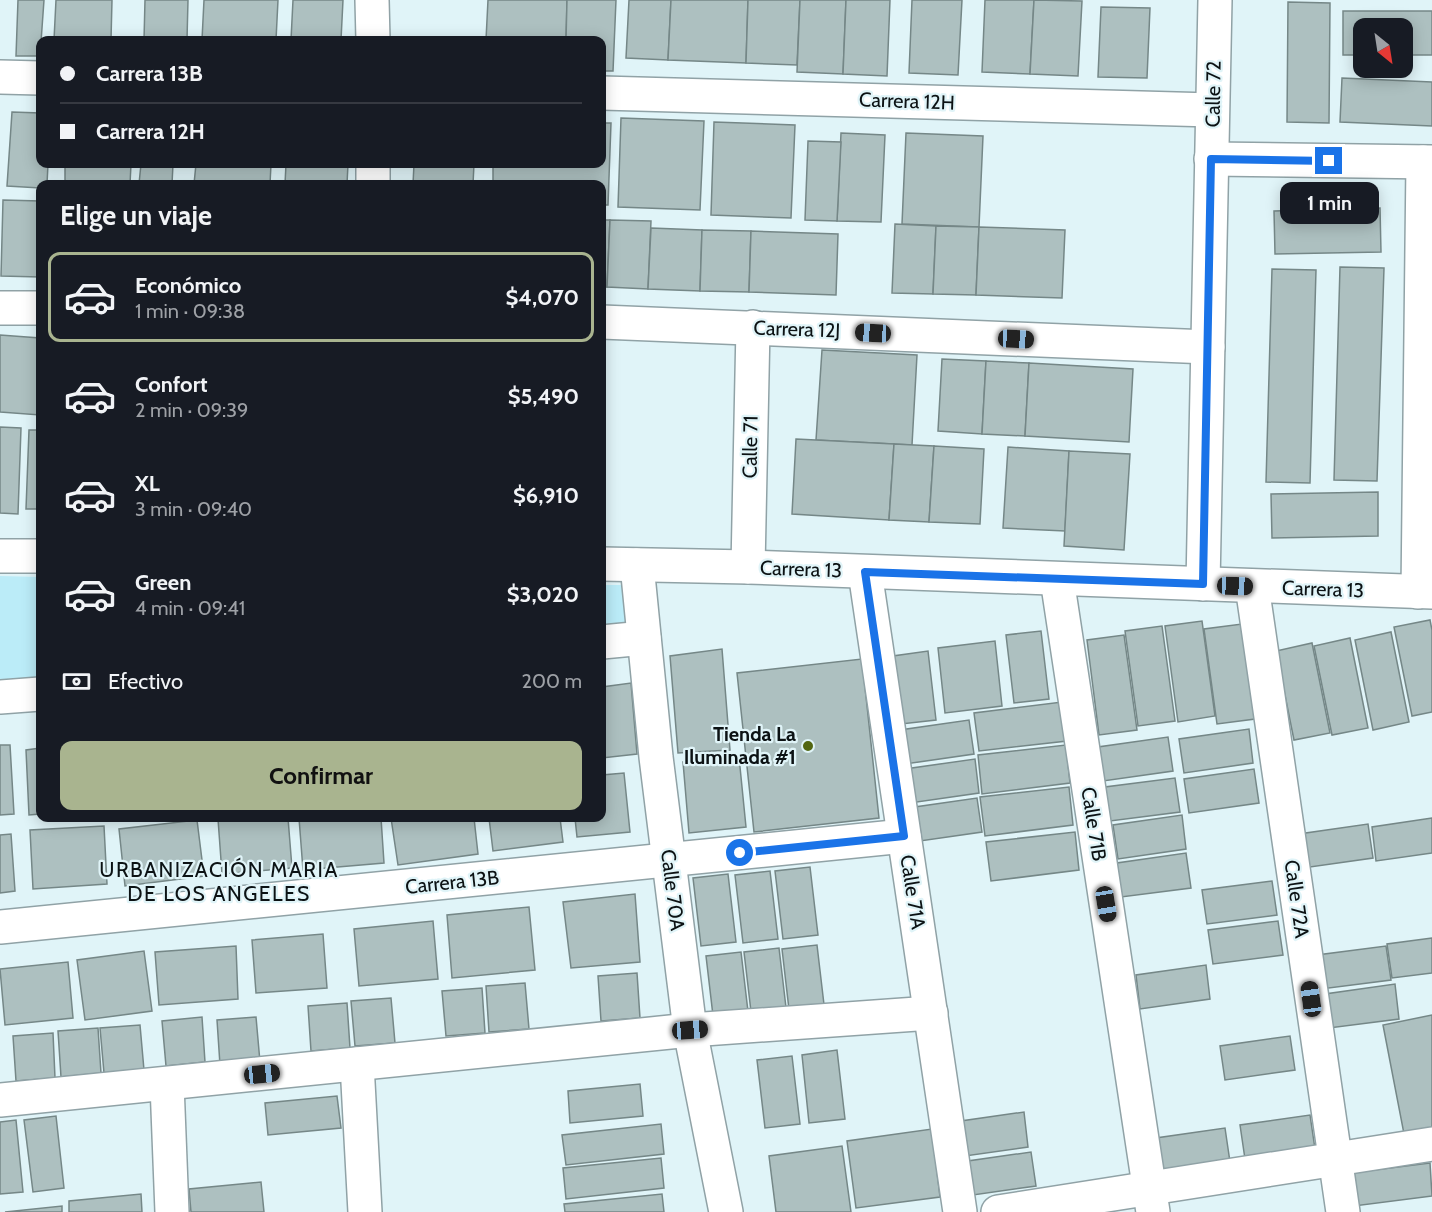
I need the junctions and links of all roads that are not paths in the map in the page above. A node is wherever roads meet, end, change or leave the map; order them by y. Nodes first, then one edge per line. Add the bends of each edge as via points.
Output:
1 (372, 0) edge
2 (1215, 0) edge
3 (373, 36) edge
4 (0, 77) edge
5 (36, 78) edge
6 (606, 93) edge
7 (1212, 110) junction
8 (1211, 159) junction
9 (1428, 162) edge
10 (0, 308) edge
11 (36, 309) edge
12 (606, 322) edge
13 (753, 327) junction
14 (1208, 347) junction
15 (0, 556) edge
16 (36, 556) edge
17 (606, 564) edge
18 (637, 565) junction
19 (748, 567) junction
20 (865, 572) junction
21 (1057, 579) junction
22 (1203, 584) junction
23 (1252, 586) junction
24 (1425, 592) edge
25 (644, 638) junction
26 (606, 642) edge
27 (36, 694) edge
28 (0, 698) edge
29 (904, 836) junction
30 (669, 861) junction
31 (0, 927) edge
32 (931, 1013) junction
33 (690, 1030) junction
34 (357, 1064) junction
35 (167, 1084) junction
36 (0, 1100) edge
37 (1432, 1144) edge
38 (1335, 1159) junction
39 (1151, 1199) edge
40 (172, 1212) edge
41 (365, 1212) edge
42 (726, 1212) edge
43 (960, 1212) edge
44 (998, 1212) edge
45 (1343, 1212) edge

1 - 3 street
2 - 7 street, Calle 72
4 - 5 street
6 - 7 street, Carrera 12H
7 - 8 street, Calle 72
8 - 9 street
8 - 14 street, Calle 72
9 - 24 street
10 - 11 street
12 - 13 street, Carrera 12J
13 - 14 street, Carrera 12J
13 - 19 street, Calle 71
14 - 22 street, Calle 72
15 - 16 street
17 - 18 street, Carrera 13
18 - 19 street, Carrera 13
18 - 25 street, Calle 70A
19 - 20 street, Carrera 13
20 - 21 street, Carrera 13
20 - 29 street, Calle 71A
21 - 22 street, Carrera 13
21 - 39 street, Calle 71B
22 - 23 street, Carrera 13
23 - 24 street, Carrera 13
23 - 38 street, Calle 72A
25 - 26 street
25 - 30 street, Calle 70A
27 - 28 street
29 - 30 street, Carrera 13B
29 - 32 street, Calle 71A
30 - 31 street, Carrera 13B
30 - 33 street, Calle 70A
32 - 33 street
32 - 43 street, Calle 71A
33 - 34 street
33 - 42 street, Calle 70A
34 - 35 street
34 - 41 street
35 - 36 street
35 - 40 street
37 - 38 street
38 - 39 street
38 - 45 street, Calle 72A
39 - 44 street

